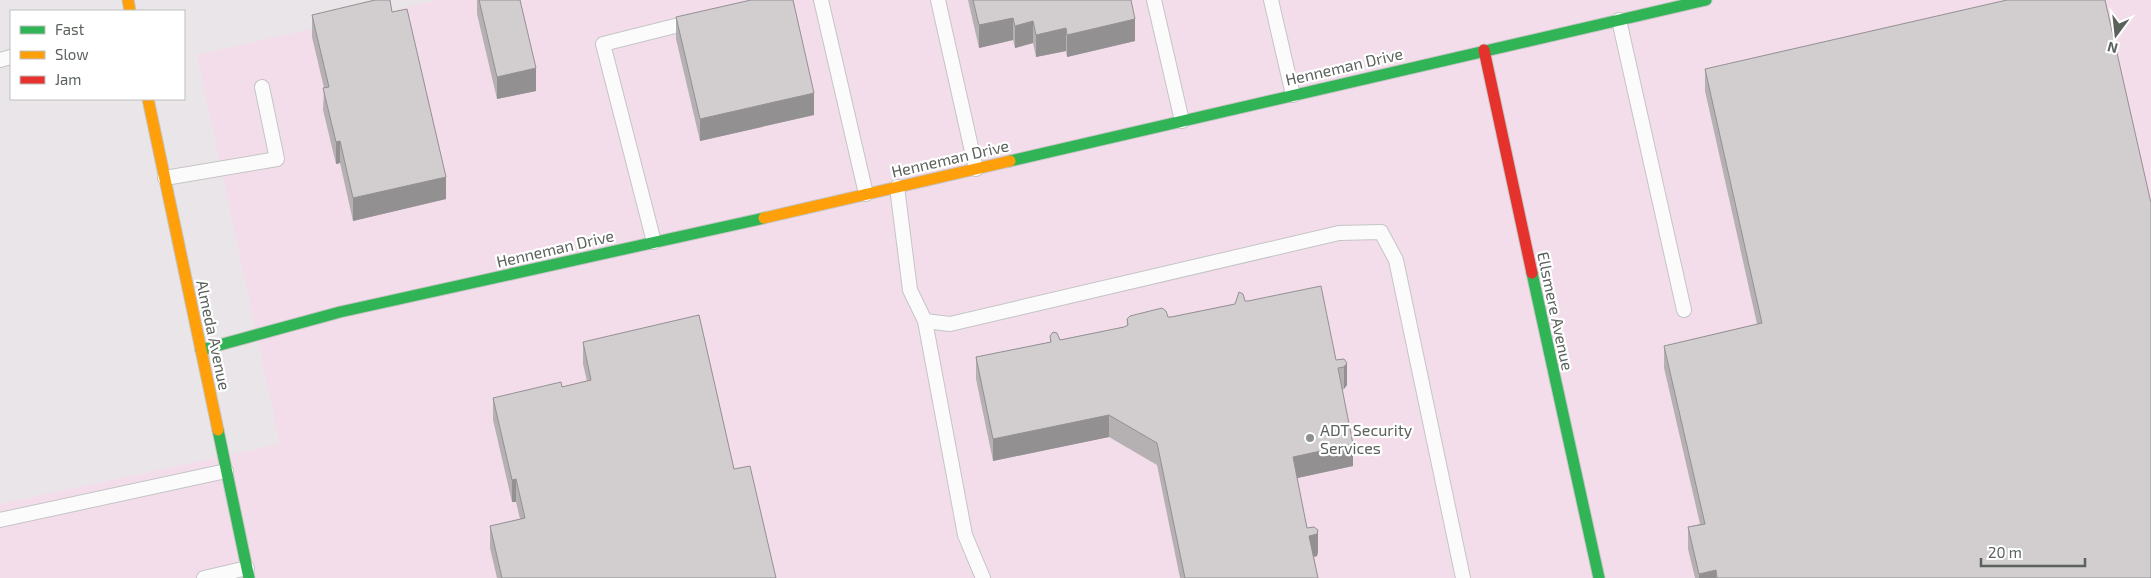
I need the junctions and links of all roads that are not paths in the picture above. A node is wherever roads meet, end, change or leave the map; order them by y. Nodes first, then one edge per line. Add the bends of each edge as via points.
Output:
1 (822, 0) edge
2 (938, 0) edge
3 (1154, 0) edge
4 (1271, 0) edge
5 (1706, 0) edge
6 (706, 18) edge
7 (1619, 20) junction
8 (1484, 50) junction
9 (262, 87) dead end
10 (1293, 95) junction
11 (148, 100) edge
12 (1182, 121) junction
13 (976, 168) junction
14 (164, 178) junction
15 (897, 187) junction
16 (866, 194) junction
17 (654, 242) junction
18 (1684, 310) dead end
19 (925, 321) junction
20 (201, 350) junction
21 (226, 470) junction
22 (0, 520) edge
23 (248, 573) edge
24 (204, 578) edge
25 (983, 578) edge
26 (1463, 578) edge
27 (1599, 578) edge

1 - 16 lane
2 - 13 lane
3 - 12 lane
4 - 10 lane
5 - 7 street, Henneman Drive
6 - 17 lane via 603,44
7 - 8 street, Henneman Drive
7 - 18 lane
8 - 10 street, Henneman Drive
8 - 27 street, Ellsmere Avenue
9 - 14 lane via 277,159
10 - 12 street, Henneman Drive
11 - 14 street, Almeda Avenue
12 - 13 street, Henneman Drive
13 - 15 street, Henneman Drive
14 - 20 street, Almeda Avenue
15 - 16 street, Henneman Drive
15 - 19 lane via 910,290
16 - 17 street, Henneman Drive
17 - 20 street, Henneman Drive via 340,312
19 - 25 lane via 965,535
19 - 26 lane via 950,324 1339,233 1380,232 1396,260
20 - 21 street, Almeda Avenue
21 - 22 lane
21 - 23 street, Almeda Avenue
23 - 24 lane

